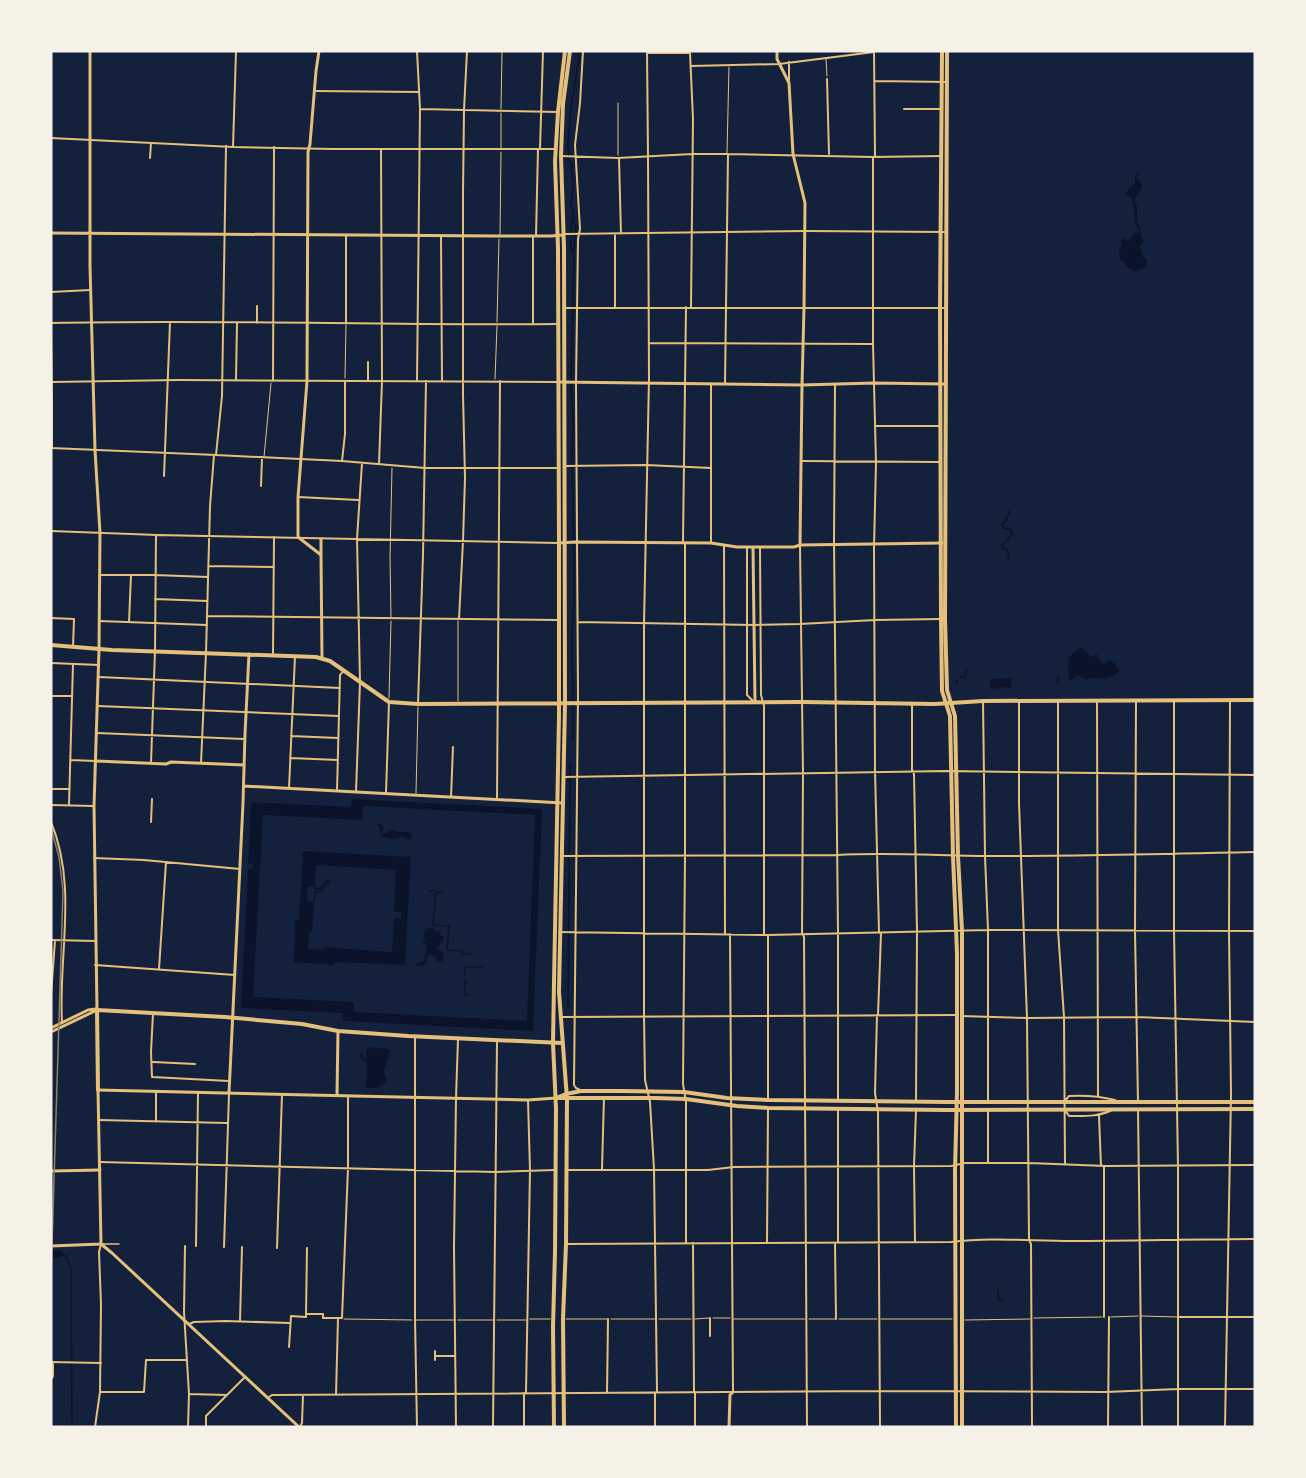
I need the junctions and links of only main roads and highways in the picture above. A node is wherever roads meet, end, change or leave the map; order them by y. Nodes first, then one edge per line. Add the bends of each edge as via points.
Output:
1 (565, 51) edge
2 (570, 51) edge
3 (945, 51) edge
4 (945, 82) junction
5 (943, 232) junction
6 (943, 384) junction
7 (943, 462) junction
8 (943, 619) junction
9 (51, 645) edge
10 (1255, 700) edge
11 (951, 702) junction
12 (945, 703) junction
13 (559, 704) junction
14 (567, 704) junction
15 (560, 803) junction
16 (960, 1015) junction
17 (553, 1043) junction
18 (562, 1043) junction
19 (98, 1090) road end
20 (568, 1096) junction
21 (556, 1098) junction
22 (959, 1102) junction
23 (1255, 1102) edge
24 (959, 1109) junction
25 (1255, 1109) edge
26 (959, 1319) junction
27 (554, 1427) edge
28 (564, 1427) edge
29 (956, 1427) edge
30 (962, 1427) edge

1 - 13 main road via 556,149
2 - 14 main road via 563,104
3 - 4 main road
4 - 5 main road
4 - 5 main road
5 - 6 main road
6 - 7 main road
6 - 7 main road
7 - 8 main road
8 - 11 main road
8 - 12 main road
9 - 13 main road via 322,658 389,702
10 - 11 main road
11 - 12 main road
11 - 16 main road via 955,716 962,931
12 - 14 main road
12 - 16 main road via 950,716
13 - 14 main road
13 - 15 main road
14 - 15 main road via 566,777
15 - 17 main road
15 - 18 main road via 564,856 559,932
16 - 22 main road
17 - 18 main road
17 - 19 main road via 338,1031 302,1024 97,1010
17 - 21 main road
18 - 20 main road
20 - 21 main road
20 - 22 main road via 589,1091 648,1091 768,1100
20 - 24 main road via 686,1099 768,1108
20 - 28 main road via 562,1320
21 - 27 main road
22 - 23 main road
22 - 24 main road
24 - 25 main road
24 - 26 main road
24 - 26 main road via 955,1165
26 - 29 main road
26 - 30 main road

